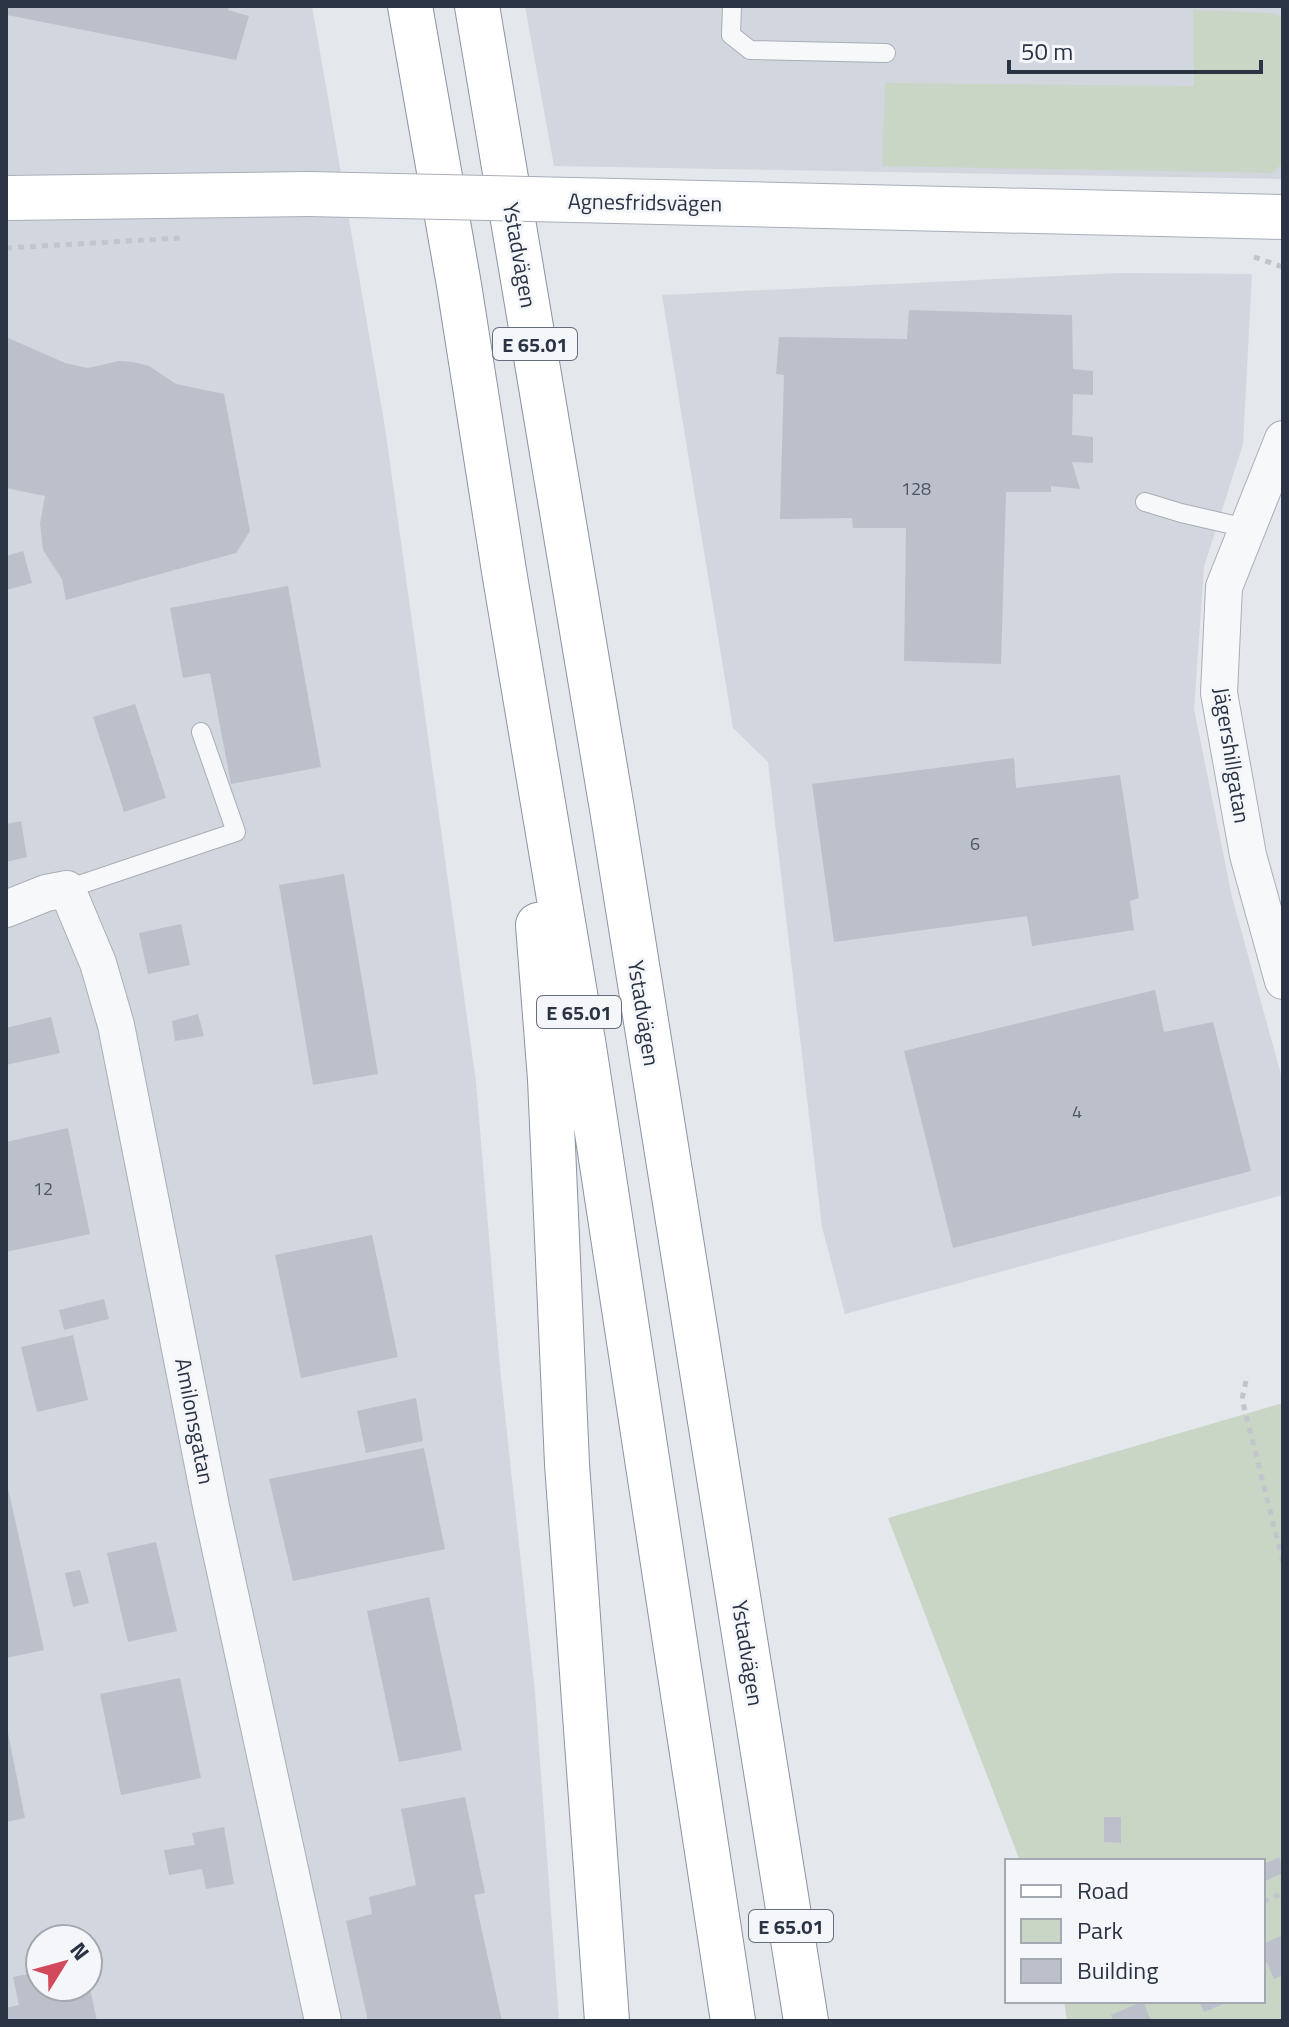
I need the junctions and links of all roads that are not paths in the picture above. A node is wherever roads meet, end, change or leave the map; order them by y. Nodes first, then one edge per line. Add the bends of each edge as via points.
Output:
1 (410, 6) edge
2 (477, 6) edge
3 (732, 6) edge
4 (886, 53) dead end
5 (6, 198) edge
6 (1283, 217) edge
7 (1283, 439) edge
8 (1145, 502) dead end
9 (1246, 528) junction
10 (518, 651) junction
11 (201, 732) dead end
12 (67, 889) junction
13 (6, 909) edge
14 (1283, 981) edge
15 (323, 2021) edge
16 (607, 2021) edge
17 (733, 2021) edge
18 (806, 2021) edge

1 - 10 main road, E 65.01
2 - 18 main road, Ystadvägen / E 65.01
3 - 4 lane via 731,35 750,50
5 - 6 main road, Agnesfridsvägen, bridge via 308,194
7 - 9 street, Jägershillgatan
8 - 9 lane
9 - 14 street, Jägershillgatan via 1224,587 1219,693 1248,855
10 - 16 main road via 550,1079 567,1464
10 - 17 main road, E 65.01 via 587,1062
11 - 12 lane via 236,832
12 - 13 street
12 - 15 street, Amilonsgatan via 98,963 116,1025 212,1511

